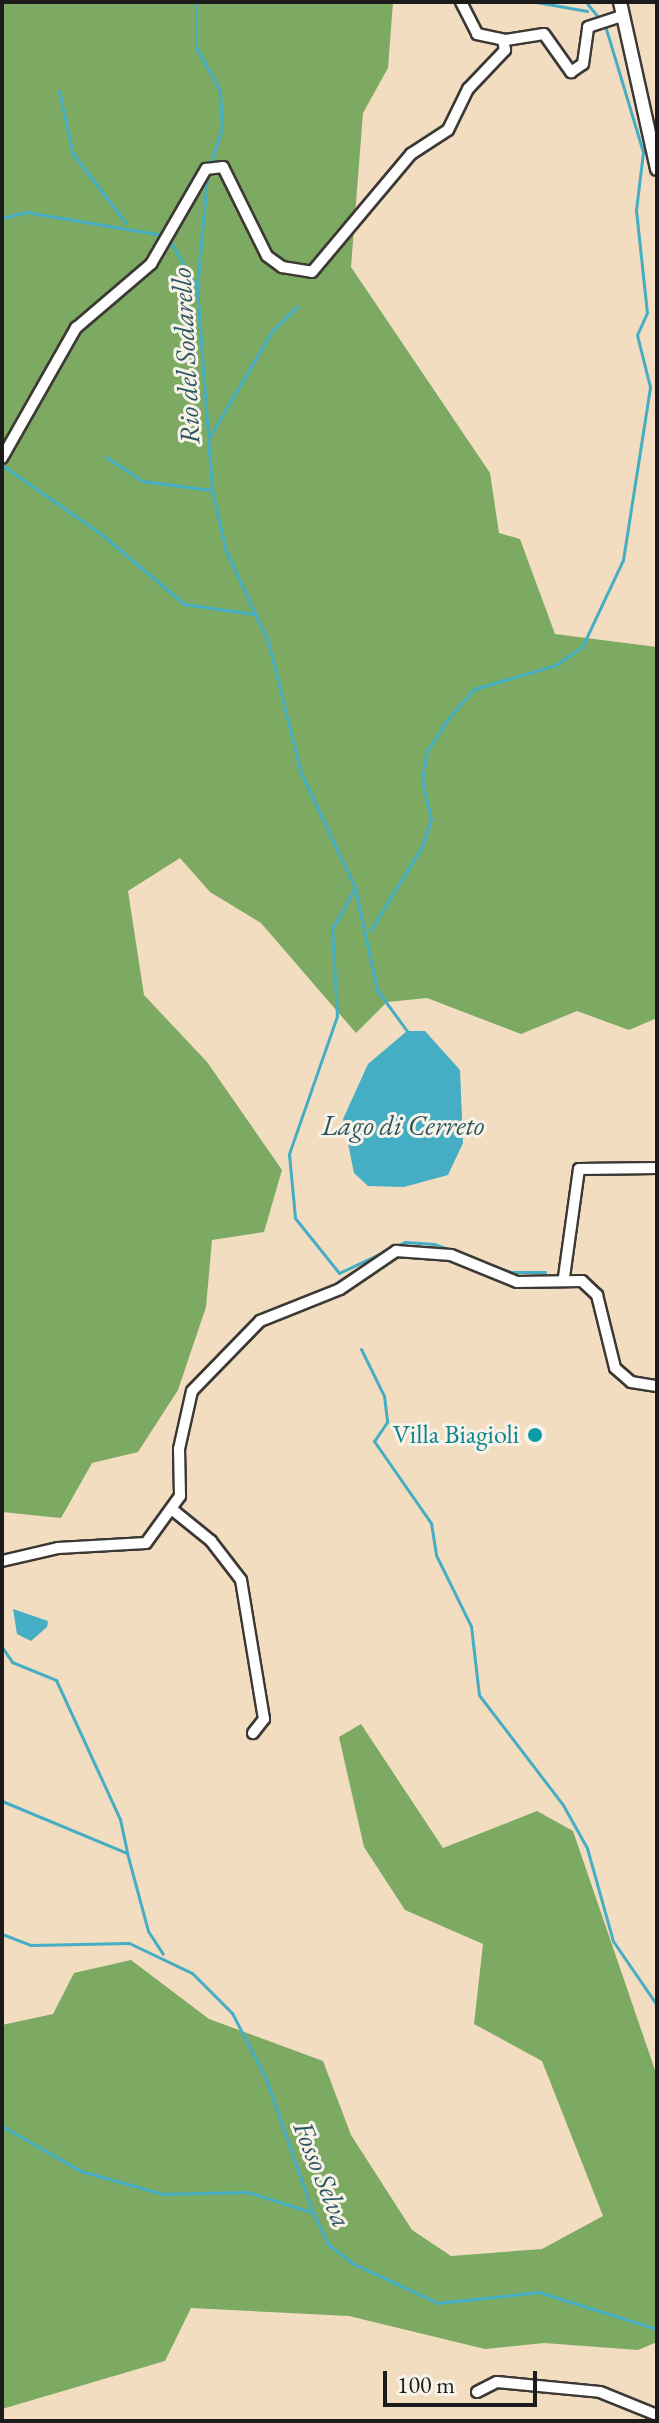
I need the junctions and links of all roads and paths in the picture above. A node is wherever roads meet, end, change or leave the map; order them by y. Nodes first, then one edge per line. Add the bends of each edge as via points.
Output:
1 (461, 2) edge
2 (620, 2) edge
3 (613, 19) junction
4 (503, 40) junction
5 (657, 169) edge
6 (2, 457) edge
7 (657, 1168) edge
8 (564, 1277) junction
9 (657, 1386) edge
10 (174, 1511) junction
11 (2, 1561) edge
12 (253, 1733) dead end
13 (477, 2392) dead end
14 (657, 2415) edge

1 - 4 street via 477,34
2 - 3 street
3 - 4 street via 588,27 578,71 566,67 544,34
3 - 5 street via 649,113
4 - 6 street via 505,50 468,89 448,130 411,154 312,272 282,267 267,256 223,167 206,169 151,264 76,328
7 - 8 street via 579,1169
8 - 9 street via 597,1295 615,1368 631,1382
8 - 10 street via 517,1282 451,1255 396,1251 340,1289 260,1321 192,1391
10 - 11 street via 146,1543 58,1548
10 - 12 street via 211,1541 241,1580 264,1719
13 - 14 street via 497,2382 600,2392

